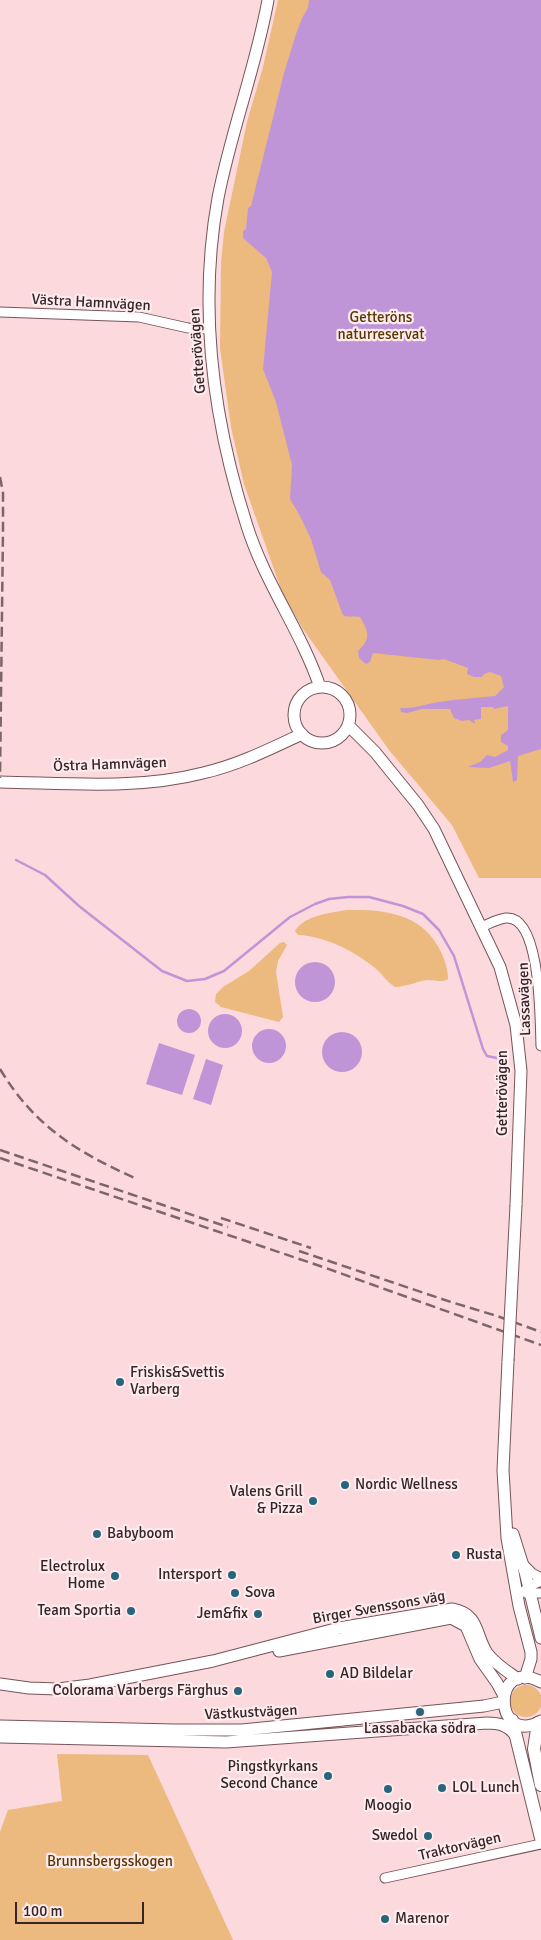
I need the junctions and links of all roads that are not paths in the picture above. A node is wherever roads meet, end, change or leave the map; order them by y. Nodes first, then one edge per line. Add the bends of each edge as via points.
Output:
1 (268, 0) edge
2 (0, 312) edge
3 (209, 329) junction
4 (320, 687) junction
5 (348, 725) junction
6 (302, 734) junction
7 (0, 782) edge
8 (481, 927) junction
9 (541, 1046) edge
10 (505, 1508) junction
11 (522, 1563) junction
12 (541, 1580) edge
13 (526, 1593) edge
14 (541, 1638) edge
15 (213, 1661) junction
16 (522, 1678) junction
17 (541, 1682) edge
18 (0, 1684) edge
19 (503, 1699) junction
20 (510, 1719) junction
21 (540, 1722) edge
22 (0, 1726) edge
23 (427, 1727) junction
24 (516, 1736) junction
25 (0, 1737) edge
26 (541, 1738) edge
27 (541, 1772) edge
28 (541, 1785) edge
29 (541, 1838) edge
30 (541, 1844) edge
31 (385, 1878) dead end

1 - 3 street, Getterövägen via 218,199 210,278
2 - 3 street, Västra Hamnvägen via 139,317 188,328
3 - 4 street, Getterövägen via 216,406 229,470 242,512 267,575 302,640
4 - 5 street via 332,689 342,696 349,706
4 - 6 street via 308,691 296,705 296,724
5 - 6 street via 336,739 325,743 313,741
5 - 8 street, Getterövägen via 375,752 418,805 446,852
6 - 7 street, Östra Hamnvägen via 241,762 194,775 128,783
8 - 9 street, Lassavägen via 505,918 517,920 532,935 541,975
8 - 10 street, Getterövägen, bridge via 506,984 514,1016 521,1095 503,1470
10 - 11 street, Getterövägen
10 - 13 street, Getterövägen via 507,1538
11 - 12 street
11 - 13 street, Getterövägen
12 - 13 street
13 - 14 street, Getterövägen
13 - 16 street, Getterövägen via 531,1660
15 - 16 street, Birger Svenssons väg via 339,1628 452,1609 460,1610 473,1620 493,1660
15 - 18 street, Birger Svenssons väg via 58,1689
15 - 19 street, Birger Svenssons väg via 451,1618 466,1626
16 - 17 street
16 - 19 street via 509,1686
19 - 20 street, Birger Svenssons väg
19 - 22 street, Västkustvägen via 484,1706 242,1730
20 - 21 street, Västkustvägen via 522,1725
20 - 23 street, Västkustvägen via 496,1714
20 - 24 main road
21 - 28 main road via 534,1749
23 - 24 street, Västkustvägen via 497,1723 510,1728
23 - 25 street, Västkustvägen via 216,1742
24 - 29 main road
26 - 27 main road
30 - 31 street, Traktorvägen

